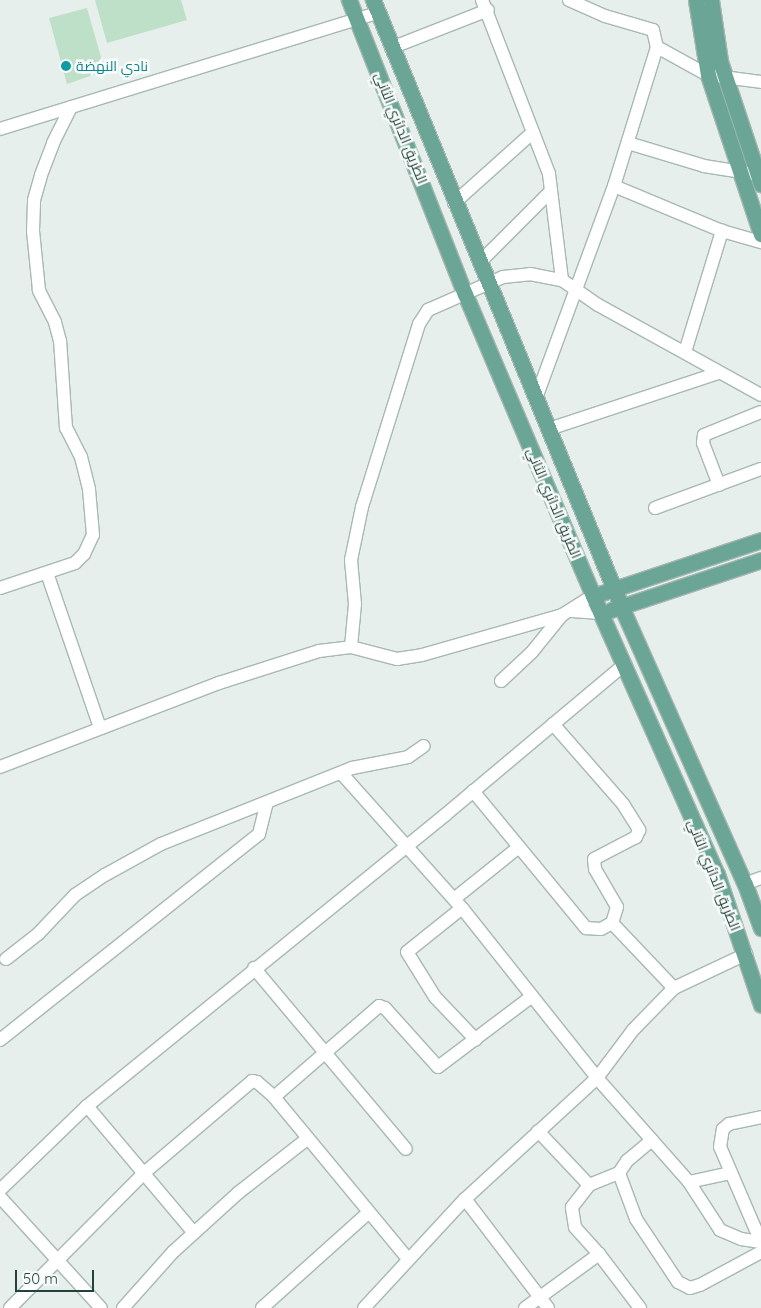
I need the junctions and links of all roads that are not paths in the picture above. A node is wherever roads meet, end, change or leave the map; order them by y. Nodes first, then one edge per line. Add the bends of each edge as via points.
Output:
1 (349, 0) edge
2 (569, 0) edge
3 (696, 0) edge
4 (711, 0) edge
5 (485, 5) edge
6 (375, 6) edge
7 (355, 20) junction
8 (657, 47) junction
9 (391, 48) junction
10 (708, 75) junction
11 (724, 78) junction
12 (761, 82) edge
13 (71, 107) junction
14 (0, 129) edge
15 (533, 132) junction
16 (628, 143) junction
17 (740, 172) junction
18 (760, 178) edge
19 (614, 186) junction
20 (551, 192) junction
21 (454, 203) junction
22 (722, 231) junction
23 (761, 234) edge
24 (761, 242) edge
25 (480, 262) junction
26 (562, 280) junction
27 (489, 282) junction
28 (574, 292) junction
29 (465, 294) junction
30 (685, 352) junction
31 (718, 373) junction
32 (761, 395) edge
33 (536, 398) junction
34 (761, 412) edge
35 (549, 429) junction
36 (761, 469) edge
37 (718, 485) junction
38 (655, 508) dead end
39 (761, 540) edge
40 (761, 560) edge
41 (47, 573) junction
42 (0, 588) edge
43 (614, 588) junction
44 (593, 596) junction
45 (621, 606) junction
46 (567, 613) junction
47 (600, 613) junction
48 (351, 647) junction
49 (624, 664) junction
50 (501, 681) dead end
51 (553, 724) junction
52 (100, 728) junction
53 (424, 746) dead end
54 (0, 767) edge
55 (342, 774) junction
56 (473, 791) junction
57 (267, 803) junction
58 (406, 845) junction
59 (519, 847) junction
60 (761, 878) edge
61 (745, 884) junction
62 (458, 904) junction
63 (612, 923) junction
64 (761, 928) edge
65 (746, 954) junction
66 (6, 959) dead end
67 (254, 968) junction
68 (674, 988) junction
69 (531, 997) junction
70 (761, 1004) edge
71 (0, 1040) edge
72 (476, 1040) junction
73 (327, 1053) junction
74 (597, 1078) junction
75 (274, 1097) junction
76 (87, 1106) junction
77 (761, 1117) edge
78 (538, 1131) junction
79 (307, 1139) junction
80 (652, 1140) junction
81 (406, 1149) dead end
82 (144, 1173) junction
83 (619, 1173) junction
84 (731, 1173) junction
85 (689, 1182) junction
86 (589, 1185) junction
87 (0, 1190) edge
88 (465, 1199) junction
89 (2, 1204) edge
90 (368, 1213) junction
91 (194, 1233) junction
92 (761, 1242) edge
93 (761, 1252) edge
94 (599, 1254) junction
95 (407, 1258) junction
96 (57, 1259) junction
97 (540, 1297) junction
98 (10, 1308) edge
99 (101, 1308) edge
100 (122, 1308) edge
101 (262, 1308) edge
102 (364, 1308) edge
103 (525, 1308) edge
104 (548, 1308) edge
105 (640, 1308) edge

1 - 7 main road, الطريق الدائري الثاني
2 - 8 street via 605,16 653,30
3 - 10 main road
4 - 11 main road
5 - 9 street
5 - 15 street
6 - 7 street
6 - 9 main road, الطريق الدائري الثاني
7 - 13 street
7 - 29 main road, الطريق الدائري الثاني via 391,102
8 - 10 street
8 - 16 street
9 - 21 main road, الطريق الدائري الثاني
10 - 11 street
10 - 17 main road
11 - 12 street
11 - 18 main road
13 - 14 street
13 - 41 street via 53,143 34,200 33,230 39,290 55,322 60,341 66,428 81,457 93,535 84,554 75,563
15 - 20 street via 545,162
15 - 21 street
16 - 17 street via 673,158
16 - 19 street
17 - 18 street
17 - 23 main road
19 - 22 street
19 - 28 street
20 - 25 street
20 - 26 street
21 - 25 main road, الطريق الدائري الثاني
22 - 24 street
22 - 30 street
25 - 27 main road, الطريق الدائري الثاني
26 - 27 street via 530,274
26 - 28 street
27 - 29 street
27 - 33 main road, الطريق الدائري الثاني
28 - 30 street
28 - 33 street
29 - 44 main road, الطريق الدائري الثاني
29 - 48 street via 428,310 418,324 362,506 354,544 351,560 356,604
30 - 31 street
31 - 32 street
31 - 35 street
33 - 35 main road, الطريق الدائري الثاني
34 - 37 street via 704,435 703,443
35 - 43 main road, الطريق الدائري الثاني
36 - 37 street
37 - 38 street
39 - 43 main road
40 - 45 main road
41 - 42 street
41 - 52 street
43 - 44 main road
43 - 45 main road, الطريق الدائري الثاني
44 - 46 street
44 - 47 main road, الطريق الدائري الثاني
45 - 47 main road
45 - 61 main road, الطريق الدائري الثاني
46 - 47 street
46 - 48 street via 397,659
46 - 50 street
47 - 49 main road, الطريق الدائري الثاني
48 - 52 street via 319,651 253,671
49 - 51 street
49 - 65 main road, الطريق الدائري الثاني via 717,874
51 - 56 street
51 - 63 street via 623,804 640,830 636,837 594,859 595,869 617,907
52 - 54 street
53 - 55 street via 408,757 369,762
55 - 57 street
55 - 58 street
56 - 58 street
56 - 59 street
57 - 66 street via 161,844 105,874 75,895 38,934
57 - 71 street via 259,834
58 - 62 street
58 - 67 street
59 - 62 street
59 - 63 street via 586,928 602,929
60 - 61 street
61 - 64 main road, الطريق الدائري الثاني
62 - 69 street
62 - 72 street via 407,952 435,996
63 - 68 street
65 - 68 street
65 - 70 main road, الطريق الدائري الثاني
67 - 73 street
67 - 76 street
68 - 74 street via 633,1030
69 - 72 street
69 - 74 street
72 - 73 street via 436,1067 385,1008 379,1006
73 - 75 street
73 - 81 street
74 - 78 street
74 - 80 street
75 - 79 street
75 - 82 street via 252,1081
76 - 82 street
76 - 87 street
77 - 84 street via 743,1119 723,1129 720,1147
78 - 86 street
78 - 88 street
79 - 90 street
79 - 91 street
80 - 83 street via 627,1160
80 - 85 street
82 - 91 street
82 - 96 street
83 - 86 street
83 - 93 street via 636,1219 684,1287 700,1285
84 - 85 street
84 - 92 street
85 - 92 street via 720,1230 740,1239
86 - 94 street via 578,1196 572,1218 583,1239
88 - 95 street
88 - 97 street
89 - 96 street
90 - 95 street
90 - 101 street
91 - 100 street
94 - 97 street
94 - 105 street
95 - 102 street
96 - 98 street
96 - 99 street
97 - 103 street
97 - 104 street

